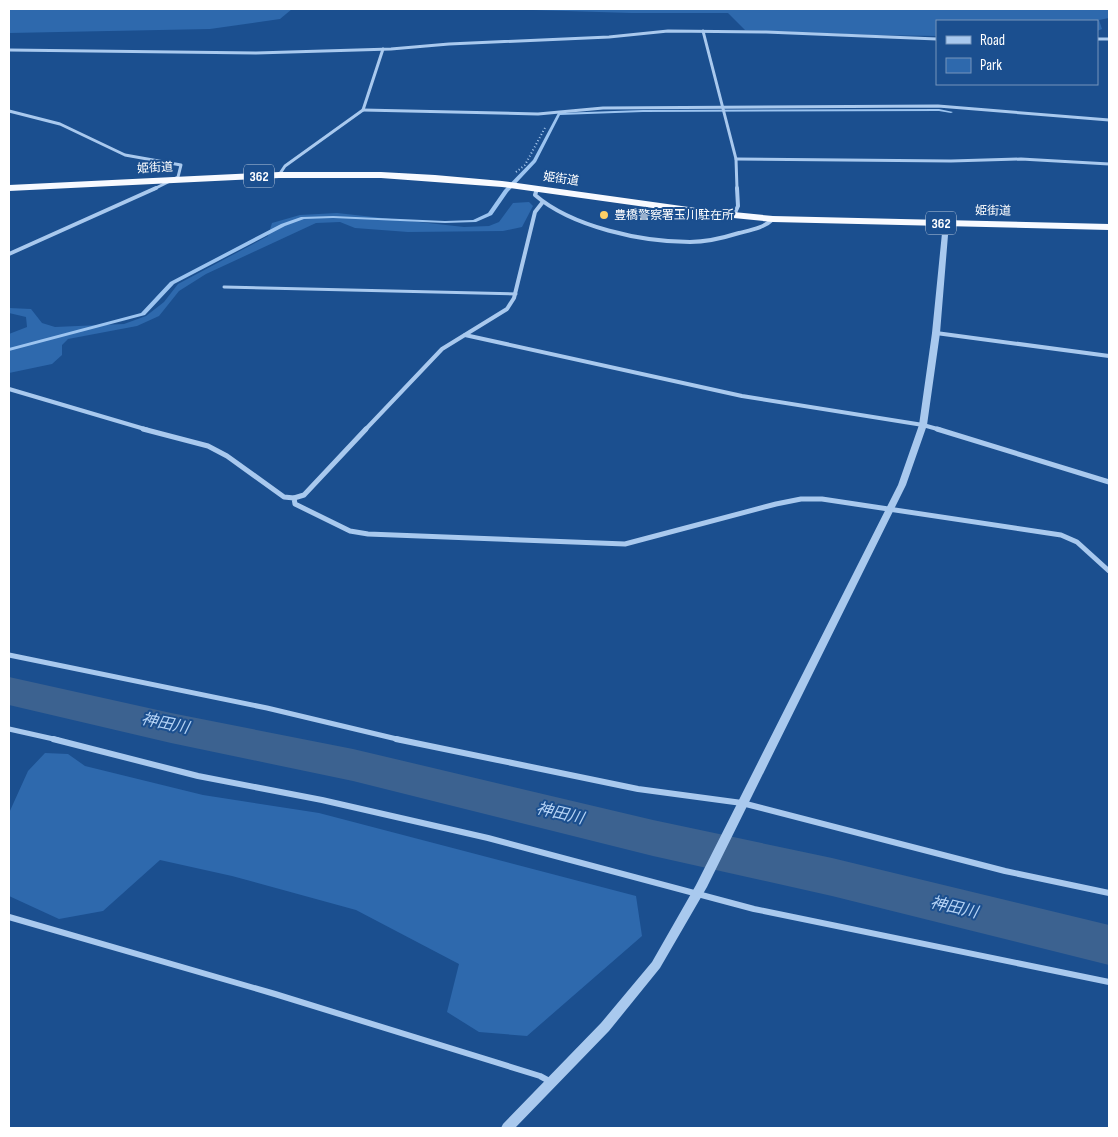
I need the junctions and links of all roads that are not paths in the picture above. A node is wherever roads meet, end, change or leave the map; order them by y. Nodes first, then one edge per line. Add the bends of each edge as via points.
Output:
1 (703, 31) junction
2 (936, 39) edge
3 (383, 49) junction
4 (9, 50) edge
5 (363, 110) junction
6 (723, 110) junction
7 (9, 111) edge
8 (1109, 120) edge
9 (736, 159) junction
10 (1109, 164) edge
11 (279, 175) junction
12 (169, 180) junction
13 (9, 188) edge
14 (537, 189) junction
15 (542, 203) junction
16 (734, 215) junction
17 (773, 219) junction
18 (946, 223) junction
19 (1109, 227) edge
20 (9, 254) edge
21 (224, 287) dead end
22 (516, 294) junction
23 (936, 334) junction
24 (465, 335) junction
25 (1109, 356) edge
26 (9, 389) edge
27 (923, 425) junction
28 (1109, 482) edge
29 (294, 498) junction
30 (890, 508) junction
31 (1109, 571) edge
32 (9, 655) edge
33 (9, 729) edge
34 (742, 803) junction
35 (736, 814) joint
36 (698, 891) junction
37 (1109, 893) edge
38 (9, 917) edge
39 (1109, 982) edge
40 (552, 1083) junction
41 (507, 1128) edge

1 - 2 street
1 - 3 street
1 - 6 street
3 - 4 street via 232,54
3 - 5 street
5 - 6 street via 551,113 602,108
5 - 11 street via 285,166
6 - 8 street via 967,107
6 - 9 street
7 - 12 street via 60,124 125,156 181,165 178,177
9 - 10 street via 1021,159
9 - 16 street via 738,206
11 - 12 highway, 姫街道 / 362
11 - 14 highway, 姫街道 / 362 via 381,175
12 - 13 highway, 姫街道 / 362
12 - 20 street via 121,206
14 - 15 street via 535,195
14 - 16 highway, 姫街道 / 362
15 - 17 street via 598,226 675,242 709,240 766,226
15 - 22 street via 535,212
16 - 17 highway, 姫街道 / 362
17 - 18 highway, 姫街道 / 362
18 - 19 highway, 姫街道 / 362
18 - 23 street
21 - 22 lane
22 - 24 street via 507,309
23 - 25 street
23 - 27 street
24 - 27 street via 742,396
24 - 29 street via 442,349 304,495
26 - 29 street via 208,446 284,497
27 - 28 street
27 - 30 street via 902,485
29 - 30 street via 296,504 350,531 604,544 648,539 801,499
30 - 31 street via 1061,535 1078,542
30 - 34 street
32 - 34 street via 267,708 452,752 638,789
33 - 36 street via 198,776 488,838
34 - 35 street
34 - 37 street via 1005,871
35 - 36 street
36 - 39 street via 774,913
36 - 40 street via 656,965 605,1027
38 - 40 street via 419,1037 540,1076
40 - 41 street

